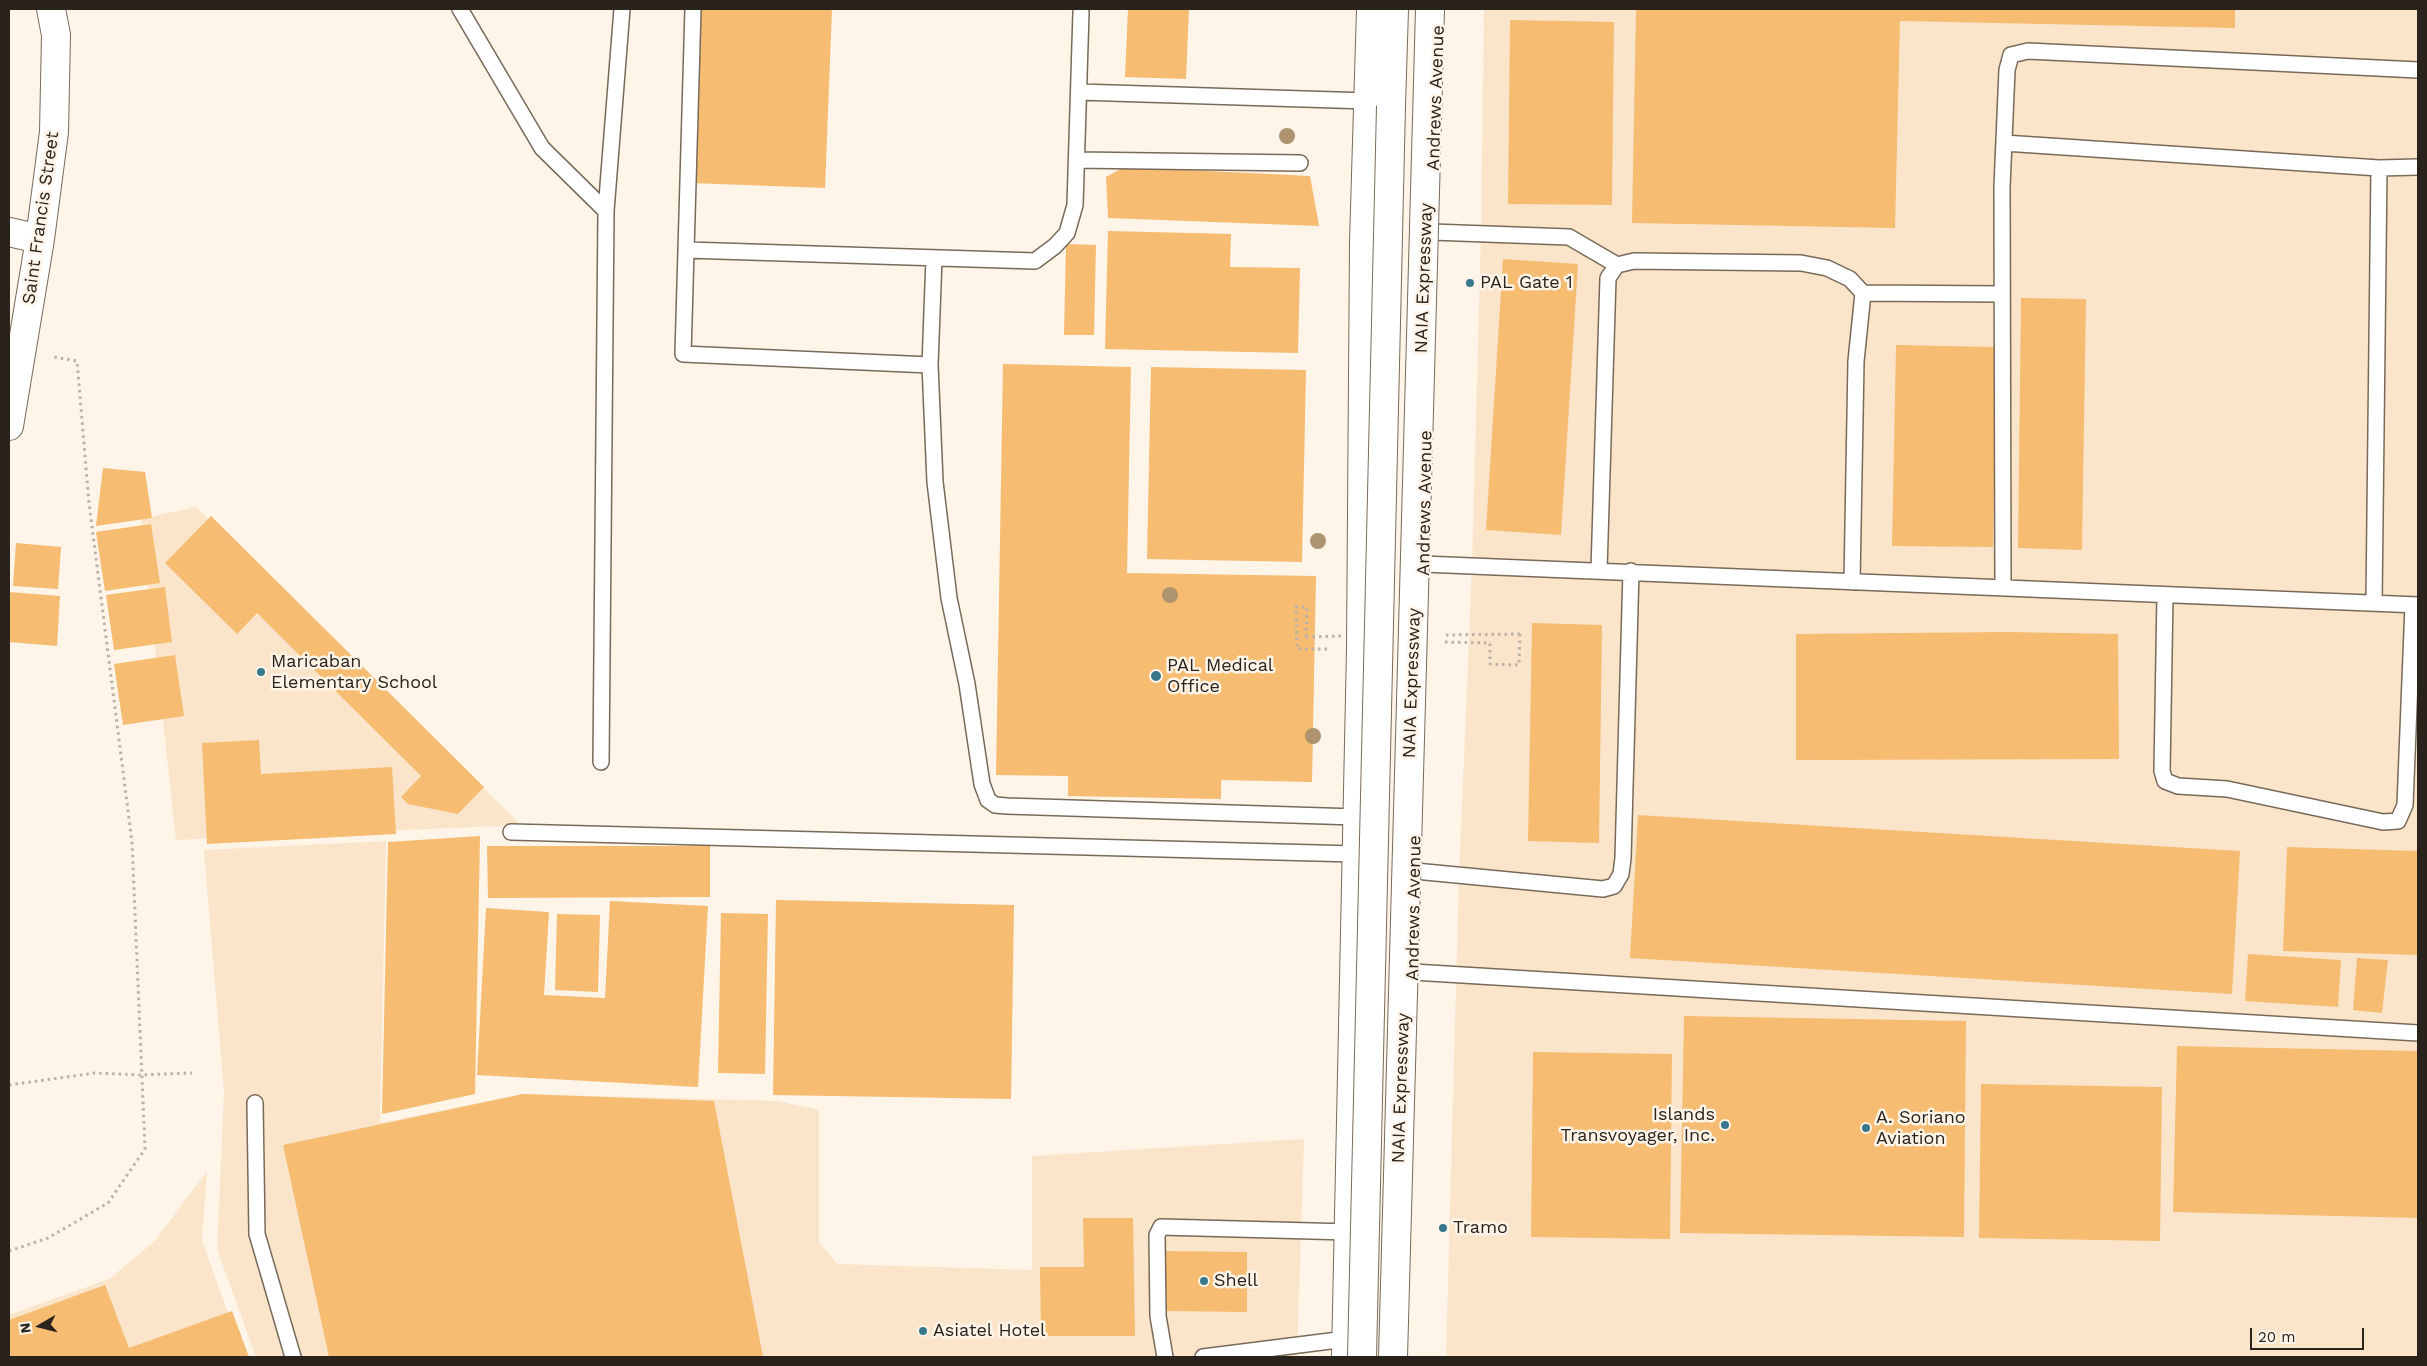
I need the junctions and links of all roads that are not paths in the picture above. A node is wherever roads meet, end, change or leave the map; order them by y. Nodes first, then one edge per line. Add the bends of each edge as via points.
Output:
1 (51, 9) edge
2 (460, 9) edge
3 (622, 9) edge
4 (693, 9) edge
5 (1371, 9) edge
6 (1394, 9) edge
7 (1430, 9) edge
8 (1439, 9) edge
9 (1081, 12) dead end
10 (2418, 70) edge
11 (1079, 92) junction
12 (1368, 101) junction
13 (2004, 143) junction
14 (1077, 160) junction
15 (1300, 163) dead end
16 (2379, 168) junction
17 (2418, 168) edge
18 (606, 212) junction
19 (9, 232) edge
20 (1432, 232) junction
21 (40, 239) junction
22 (687, 250) junction
23 (934, 258) junction
24 (1618, 266) junction
25 (1863, 293) junction
26 (2002, 294) junction
27 (930, 365) junction
28 (13, 378) edge
29 (9, 426) edge
30 (1423, 564) junction
31 (1599, 570) junction
32 (1630, 571) junction
33 (1852, 582) junction
34 (2002, 588) junction
35 (2165, 595) junction
36 (2374, 603) junction
37 (2416, 605) edge
38 (601, 762) dead end
39 (1356, 817) junction
40 (511, 832) dead end
41 (1355, 854) junction
42 (1415, 871) junction
43 (1412, 972) junction
44 (2418, 1033) edge
45 (255, 1103) dead end
46 (1349, 1232) junction
47 (1351, 1351) edge
48 (293, 1357) edge
49 (1166, 1357) edge
50 (1203, 1357) edge
51 (1393, 1357) edge
52 (1404, 1357) edge

1 - 21 main road, Saint Francis Street via 56,34 54,132
2 - 18 lane via 542,148
3 - 18 lane
4 - 22 lane
5 - 12 main road
6 - 47 main road, NAIA Expressway, bridge
7 - 51 main road, NAIA Expressway, bridge
8 - 20 main road, Andrews Avenue
9 - 11 lane
10 - 13 lane via 2028,51 2011,55 2007,70
11 - 12 lane
11 - 14 lane
12 - 39 main road
13 - 16 lane
13 - 26 lane
14 - 15 lane
14 - 23 lane via 1075,205 1067,233 1034,261
16 - 17 lane
16 - 36 lane
18 - 38 lane
19 - 21 main road
20 - 24 lane via 1569,237
20 - 30 main road, Andrews Avenue
21 - 28 main road, Saint Francis Street via 22,351
22 - 23 lane
22 - 27 lane via 683,354
23 - 27 lane
24 - 25 lane via 1634,261 1801,263 1827,268 1850,279
24 - 31 lane via 1608,278
25 - 26 lane
25 - 33 lane via 1856,361
26 - 34 lane
27 - 39 lane via 935,482 949,598 967,684 982,784 988,800 1007,806
28 - 29 main road, Saint Francis Street
30 - 31 lane
30 - 42 main road, Andrews Avenue
31 - 32 lane
32 - 33 lane
32 - 42 lane via 1623,858 1621,874 1614,886 1603,889
33 - 34 lane
34 - 35 lane
35 - 36 lane
35 - 37 lane via 2162,771 2165,781 2178,786 2227,788 2383,822 2398,821 2405,805
36 - 37 lane
39 - 41 main road
40 - 41 lane
41 - 46 main road
42 - 43 main road, Andrews Avenue
43 - 44 lane
43 - 52 main road, Andrews Avenue
45 - 48 lane via 257,1234
46 - 47 main road
46 - 49 lane via 1161,1227 1157,1235 1158,1316
47 - 50 lane

